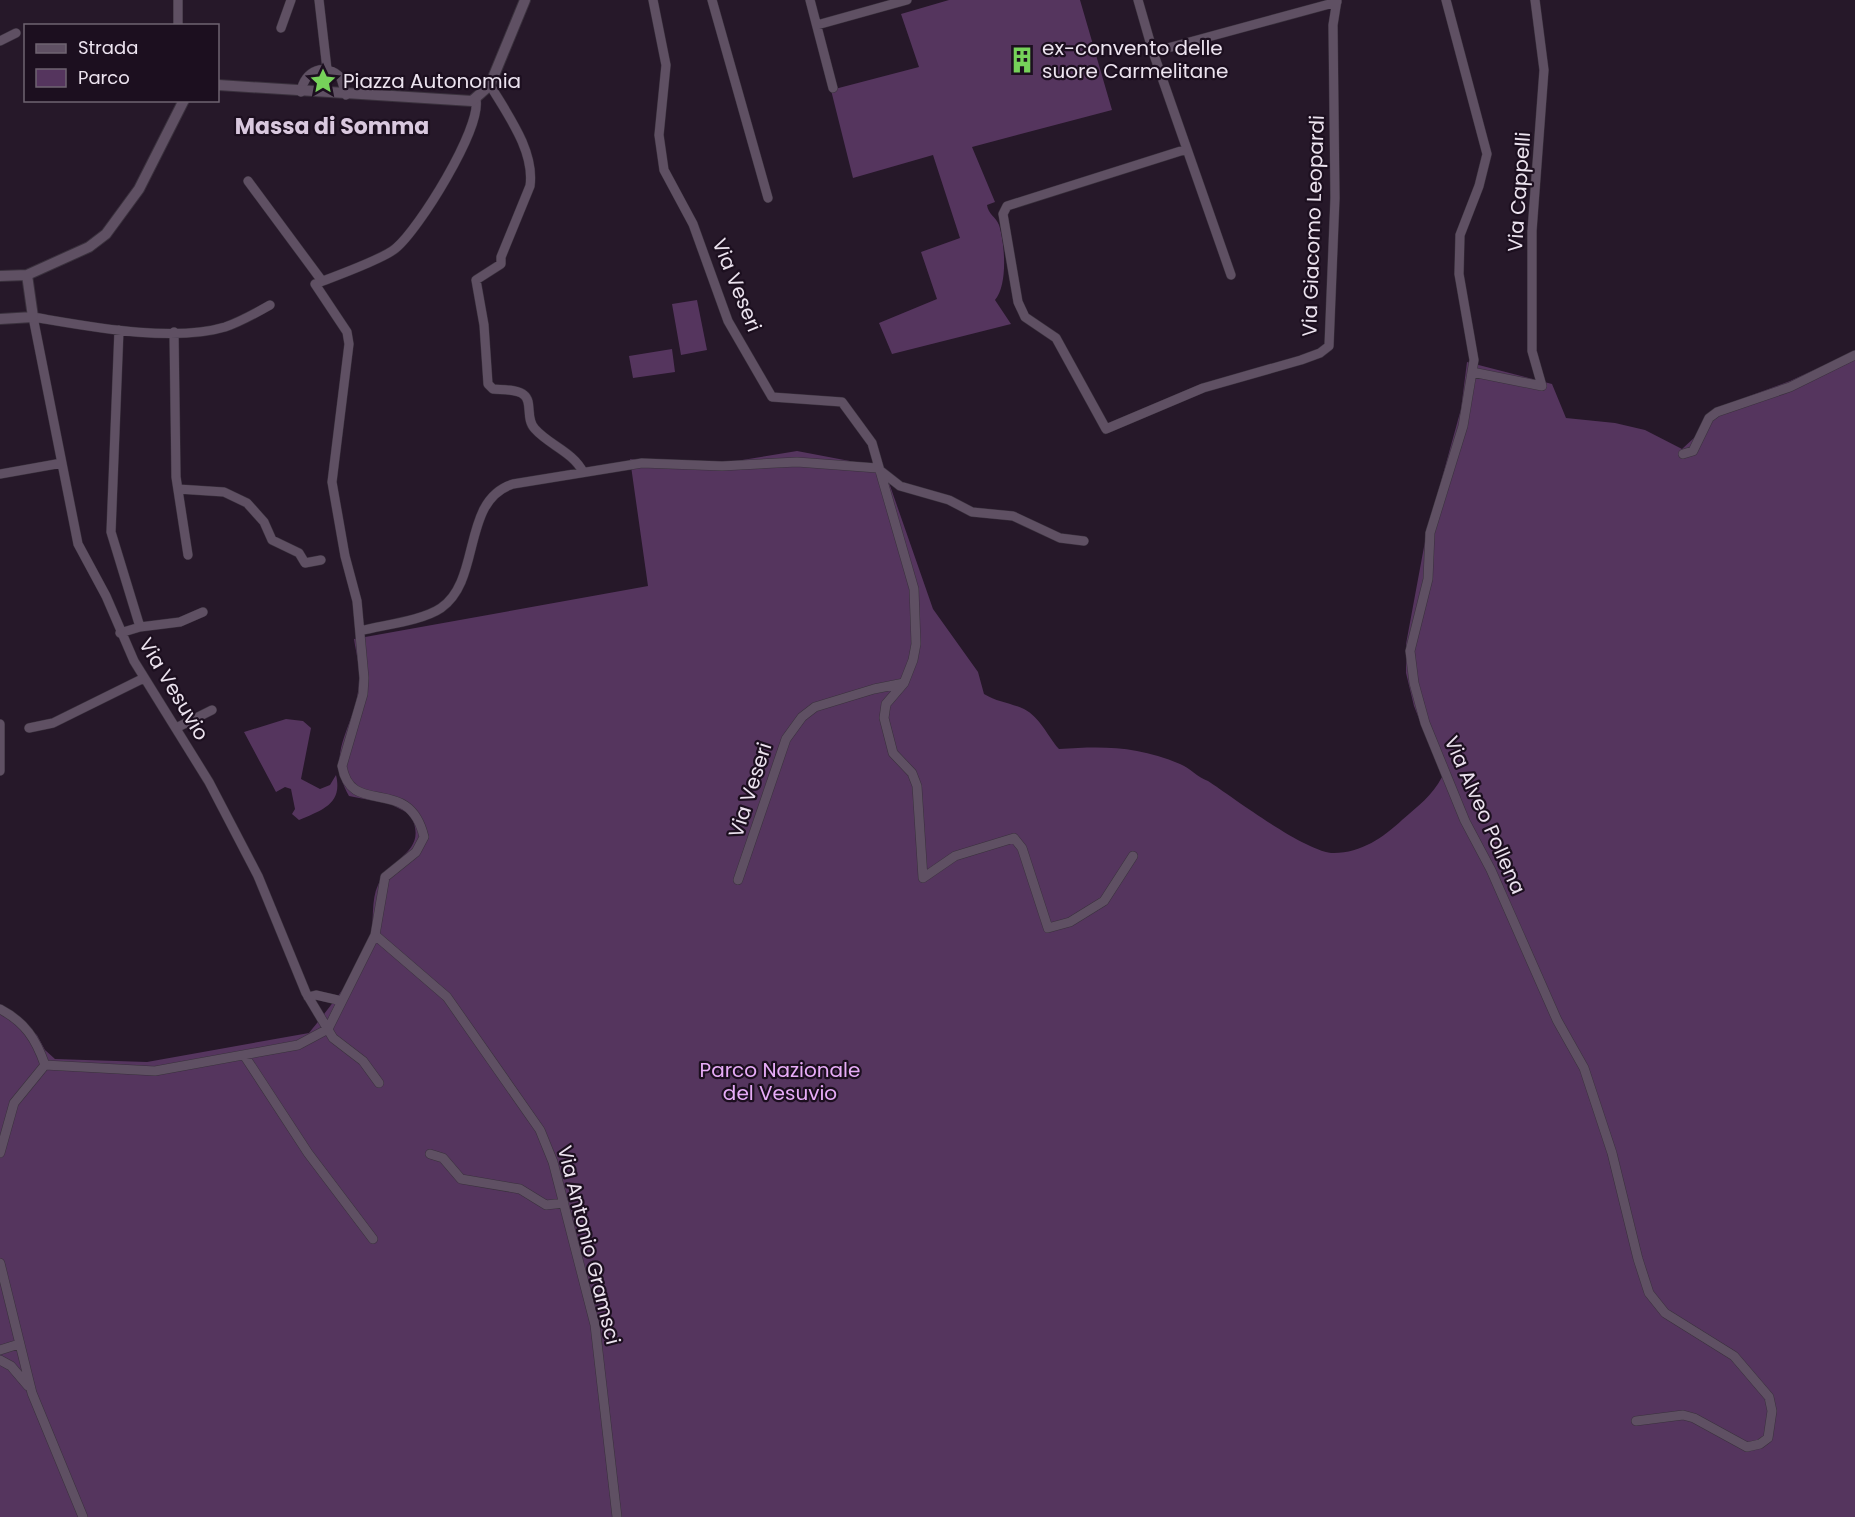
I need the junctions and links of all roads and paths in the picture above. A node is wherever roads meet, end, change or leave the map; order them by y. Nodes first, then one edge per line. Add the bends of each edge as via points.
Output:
1 (178, 0) edge
2 (291, 0) edge
3 (319, 0) edge
4 (525, 0) edge
5 (653, 0) edge
6 (712, 0) edge
7 (810, 0) edge
8 (907, 0) edge
9 (1138, 0) edge
10 (1446, 0) edge
11 (1535, 0) edge
12 (1337, 1) edge
13 (178, 24) edge
14 (817, 25) junction
15 (281, 28) dead end
16 (16, 33) dead end
17 (0, 40) edge
18 (1153, 52) junction
19 (327, 69) junction
20 (219, 85) edge
21 (490, 85) junction
22 (833, 88) dead end
23 (301, 92) junction
24 (346, 95) junction
25 (476, 100) junction
26 (183, 102) edge
27 (1187, 149) junction
28 (248, 181) dead end
29 (768, 198) dead end
30 (27, 275) junction
31 (1231, 275) dead end
32 (0, 276) edge
33 (319, 283) junction
34 (270, 305) dead end
35 (33, 317) junction
36 (0, 319) edge
37 (118, 330) junction
38 (174, 332) junction
39 (1855, 355) edge
40 (1472, 372) junction
41 (1683, 454) dead end
42 (62, 463) junction
43 (877, 468) junction
44 (583, 472) junction
45 (0, 474) edge
46 (178, 489) junction
47 (1084, 541) dead end
48 (188, 555) dead end
49 (321, 560) dead end
50 (203, 612) dead end
51 (140, 627) junction
52 (360, 631) junction
53 (120, 633) junction
54 (144, 678) junction
55 (904, 683) junction
56 (212, 710) dead end
57 (0, 724) edge
58 (29, 728) dead end
59 (176, 728) junction
60 (0, 771) edge
61 (1133, 856) dead end
62 (738, 880) dead end
63 (375, 935) junction
64 (309, 997) junction
65 (342, 1001) junction
66 (0, 1009) edge
67 (328, 1029) junction
68 (244, 1055) junction
69 (45, 1065) junction
70 (379, 1083) dead end
71 (2, 1138) edge
72 (0, 1153) edge
73 (430, 1154) dead end
74 (564, 1203) junction
75 (373, 1239) dead end
76 (0, 1263) edge
77 (20, 1344) junction
78 (0, 1350) edge
79 (0, 1360) edge
80 (32, 1394) junction
81 (1636, 1421) dead end
82 (83, 1517) edge
83 (617, 1517) edge

1 - 13 street
2 - 15 street
3 - 19 street
4 - 21 street
5 - 43 street, Via Veseri via 666,65 659,135 662,160 698,234 728,321 772,397 842,402 872,443
6 - 29 street
7 - 14 street
8 - 14 street
9 - 18 street
10 - 40 street, Via Alveo Pollena via 1486,154 1479,186 1460,235 1459,274 1474,360
11 - 40 street, Via Cappelli via 1544,70 1532,231 1532,351 1542,386
12 - 18 street
12 - 27 street, Via Giacomo Leopardi via 1333,25 1335,198 1329,346 1301,360 1203,388 1106,429 1056,338 1025,316 1018,302 1003,214 1006,206
14 - 22 street
16 - 17 street
18 - 27 street
19 - 23 street via 306,77
19 - 24 street via 341,78
20 - 23 street
21 - 25 street
21 - 44 street via 529,161 531,176 501,264 476,280 488,384 493,389 522,393 527,398 530,423 535,430 571,457
23 - 24 street
24 - 25 street via 464,103
25 - 33 street via 477,111 452,168 421,219 395,249
26 - 30 street via 140,189 106,234 89,247
27 - 31 street
28 - 33 street
30 - 32 street
30 - 35 street, Via Vesuvio
33 - 52 street via 349,344 333,490
34 - 38 street via 225,327
35 - 36 street
35 - 37 street
35 - 42 street, Via Vesuvio
37 - 38 street
37 - 51 street via 111,531
38 - 46 street
39 - 41 street via 1791,387 1717,412 1709,418 1693,450
40 - 81 street, Via Alveo Pollena via 1463,426 1430,533 1428,579 1410,651 1425,723 1465,821 1491,870 1557,1020 1584,1068 1612,1153 1649,1293 1665,1313 1734,1356 1769,1396 1772,1411 1768,1438 1748,1447 1683,1415
42 - 45 street
42 - 53 street, Via Vesuvio via 78,544 106,596
43 - 44 street via 797,462 722,466 642,463
43 - 47 street via 900,486 950,500 972,512 1013,516 1060,538
43 - 55 street, Via Veseri via 914,588 916,644
44 - 52 street via 513,484 496,492 484,508 448,602 429,614
46 - 48 street
46 - 49 street via 235,496 258,513 276,543 298,553 305,563
50 - 51 street via 180,622
51 - 53 street
52 - 63 street via 363,694 342,766 344,778 360,793 390,799 411,809 420,821 424,837 416,852 385,877
53 - 54 street, Via Vesuvio
54 - 58 street via 53,723
54 - 59 street, Via Vesuvio
55 - 61 street, Via Veseri via 886,704 884,718 893,753 912,773 917,786 923,878 955,855 1014,838 1022,848 1048,928 1070,922 1104,901
55 - 62 street, Via Veseri via 815,707 802,717 786,740
56 - 59 street
57 - 60 street
59 - 64 street, Via Vesuvio via 258,876
63 - 65 street
63 - 74 street, Via Antonio Gramsci via 447,997 524,1105 540,1130
64 - 65 street
64 - 67 street, Via Vesuvio
65 - 67 street
66 - 69 street via 14,1016 38,1042
67 - 68 street via 298,1045
67 - 70 street, Via Vesuvio via 341,1045 363,1061
68 - 69 street via 154,1071
68 - 75 street via 308,1152
69 - 71 street via 14,1103
71 - 72 street
73 - 74 street via 443,1158 461,1179 520,1189 546,1205
74 - 83 street, Via Antonio Gramsci via 595,1325
76 - 77 street
77 - 78 street
77 - 80 street
79 - 80 street via 10,1366
80 - 82 street

